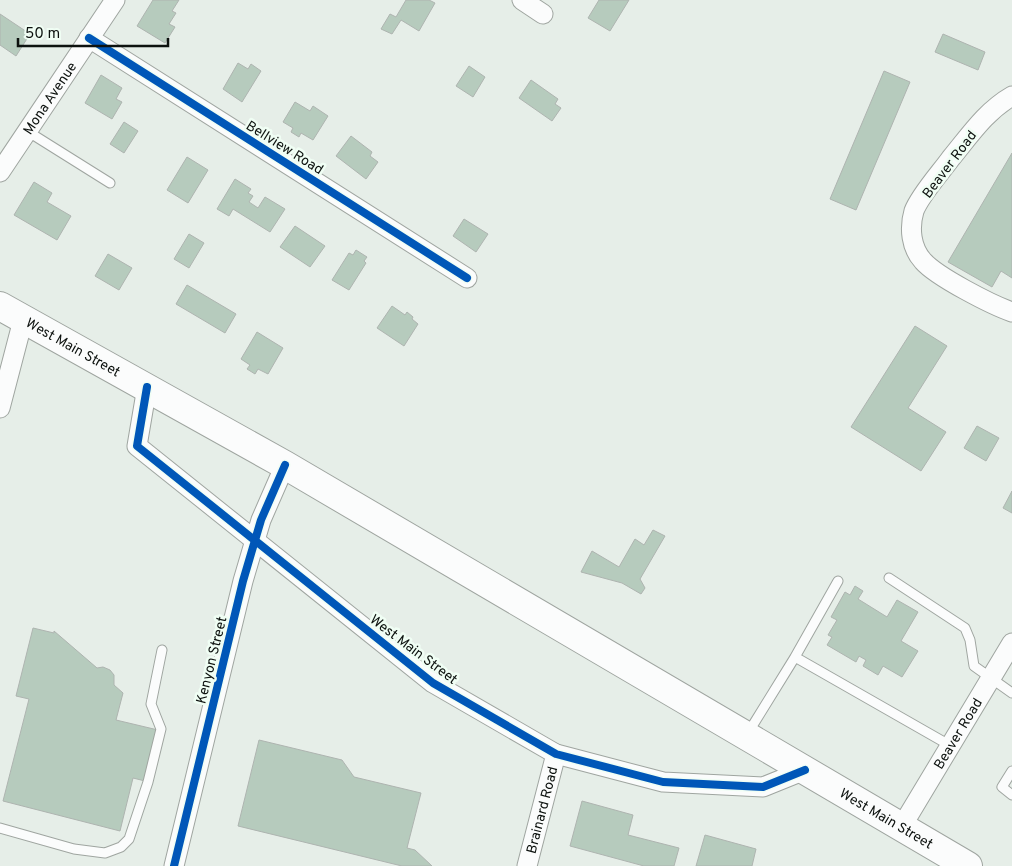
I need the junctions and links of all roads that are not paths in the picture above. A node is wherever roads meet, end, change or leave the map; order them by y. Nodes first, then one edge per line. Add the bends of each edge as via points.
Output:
1 (115, 0) edge
2 (522, 0) edge
3 (543, 14) dead end
4 (89, 38) junction
5 (1012, 96) edge
6 (27, 131) junction
7 (0, 172) edge
8 (110, 183) dead end
9 (467, 278) dead end
10 (0, 306) edge
11 (1012, 312) edge
12 (23, 320) junction
13 (148, 387) junction
14 (0, 408) edge
15 (285, 465) junction
16 (255, 542) junction
17 (889, 578) dead end
18 (838, 581) dead end
19 (1012, 643) edge
20 (162, 650) dead end
21 (795, 657) junction
22 (990, 679) junction
23 (1012, 693) edge
24 (746, 736) junction
25 (951, 746) junction
26 (556, 754) junction
27 (805, 770) junction
28 (1012, 771) edge
29 (1012, 795) edge
30 (902, 826) junction
31 (0, 828) edge
32 (174, 866) edge
33 (527, 866) edge
34 (968, 866) edge

1 - 4 street, Mona Avenue
2 - 3 street
4 - 6 street, Mona Avenue
4 - 9 street, Bellview Road
5 - 11 street, Beaver Road via 995,106 940,172 915,210 911,237 923,261 948,279
6 - 7 street, Mona Avenue
6 - 8 lane
10 - 12 main road, West Main Street
12 - 13 main road, West Main Street
12 - 14 street
13 - 15 main road, West Main Street
13 - 16 street, West Main Street via 137,446
15 - 16 street, Kenyon Street
15 - 24 main road, West Main Street
16 - 26 street, West Main Street via 433,683
16 - 32 street, Kenyon Street
17 - 22 lane via 965,628 974,666
18 - 21 lane
19 - 22 street, Beaver Road
20 - 31 lane via 150,704 161,729 130,839 121,847 105,853 74,849
21 - 24 lane
21 - 25 lane
22 - 23 lane
22 - 25 street, Beaver Road
24 - 27 main road, West Main Street
25 - 30 street, Beaver Road
26 - 27 street, West Main Street via 663,782 763,787
26 - 33 street, Brainard Road
27 - 30 main road, West Main Street
28 - 29 lane via 1002,787
30 - 34 main road, West Main Street

